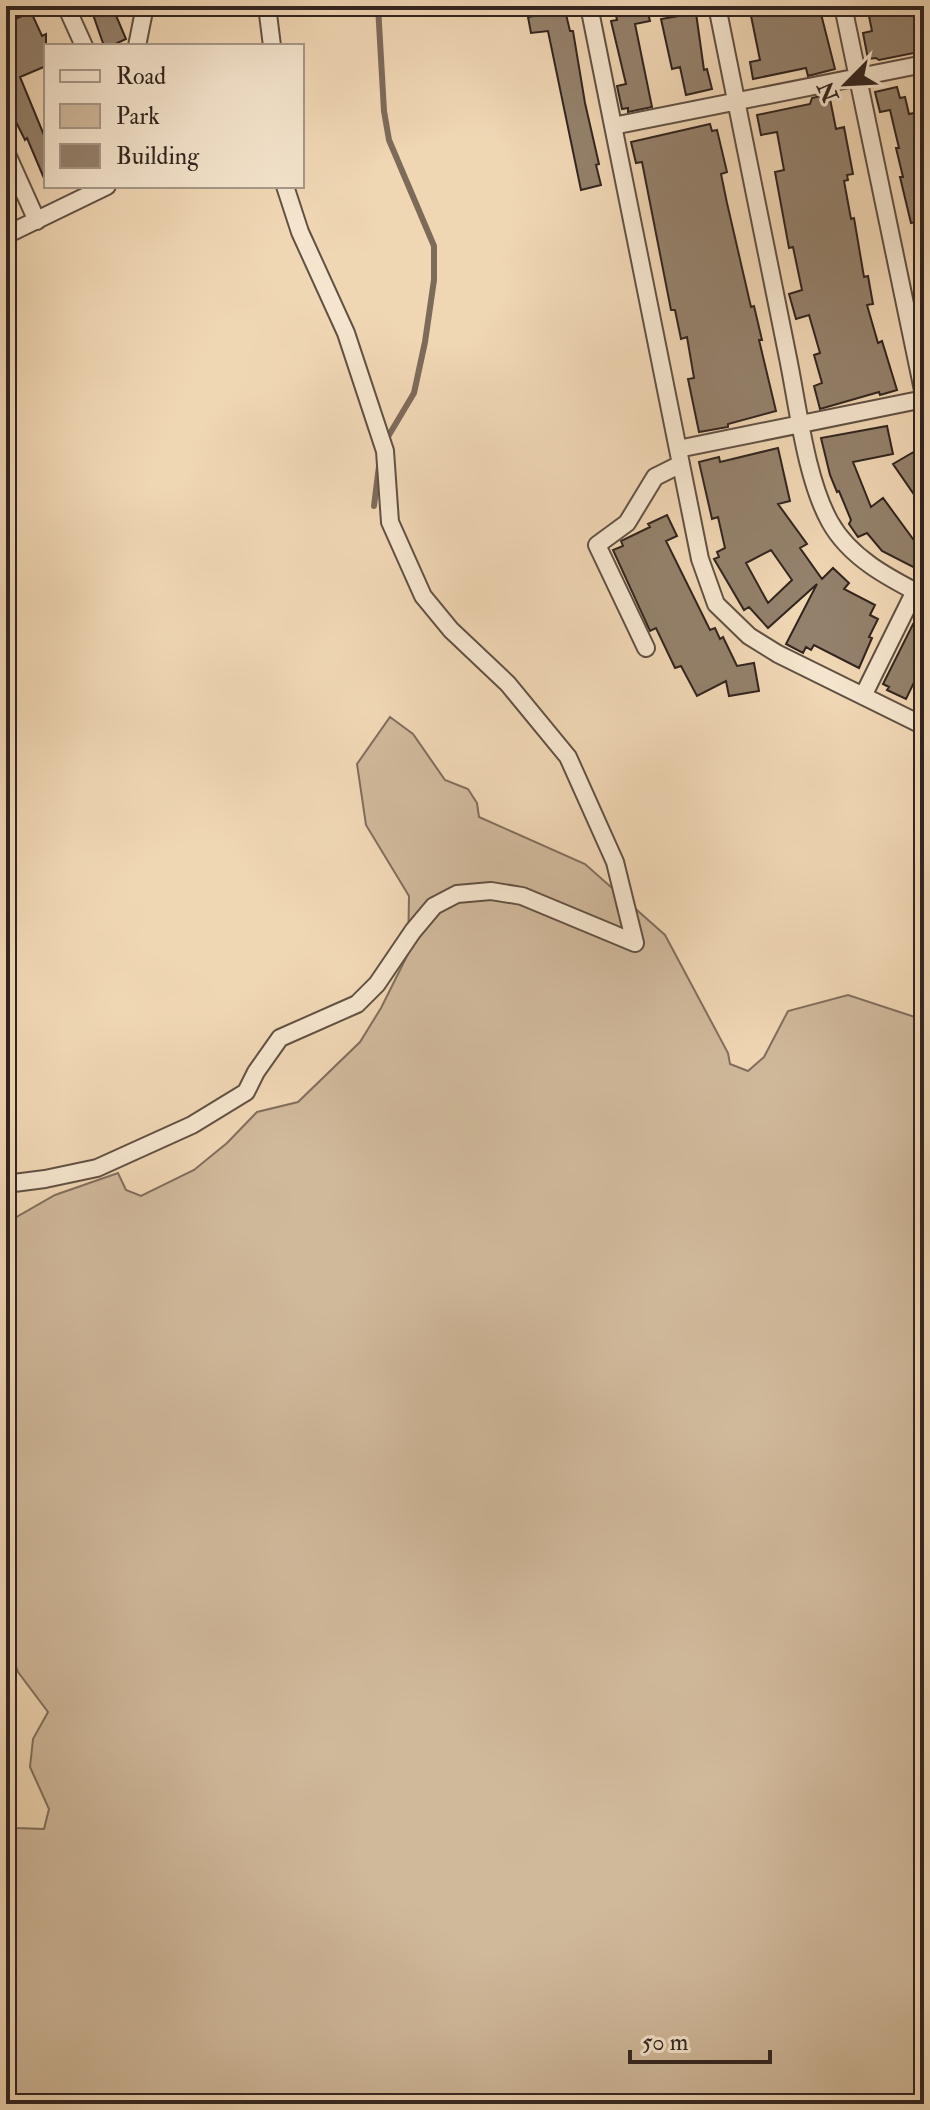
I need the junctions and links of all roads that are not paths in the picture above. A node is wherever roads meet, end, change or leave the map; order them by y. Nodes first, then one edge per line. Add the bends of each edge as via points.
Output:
1 (66, 6) edge
2 (145, 6) edge
3 (267, 6) edge
4 (589, 6) edge
5 (717, 6) edge
6 (843, 6) edge
7 (83, 44) edge
8 (137, 44) edge
9 (272, 44) edge
10 (924, 64) edge
11 (858, 77) junction
12 (736, 102) junction
13 (613, 126) junction
14 (6, 152) edge
15 (103, 188) edge
16 (286, 188) edge
17 (37, 221) junction
18 (6, 235) edge
19 (924, 397) edge
20 (802, 423) junction
21 (680, 456) junction
22 (919, 594) edge
23 (646, 648) dead end
24 (863, 696) junction
25 (924, 726) edge
26 (6, 1184) edge

1 - 7 street
2 - 8 street
3 - 9 street
4 - 13 street
5 - 12 street
6 - 11 street
10 - 11 street
11 - 12 street
11 - 19 street
12 - 13 street
12 - 20 street
13 - 21 street
14 - 17 street
15 - 17 street
16 - 26 street via 346,333 385,451 390,522 423,596 508,684 568,757 615,862 635,943 522,896 491,891 457,894 434,906 357,1004 280,1038 246,1092 192,1125 97,1168
17 - 18 street
19 - 20 street
20 - 21 street
20 - 22 street via 813,476 831,524 874,569
21 - 23 street via 655,477 627,523 597,545
21 - 24 street via 700,559 716,604 749,636
22 - 24 street
24 - 25 street

